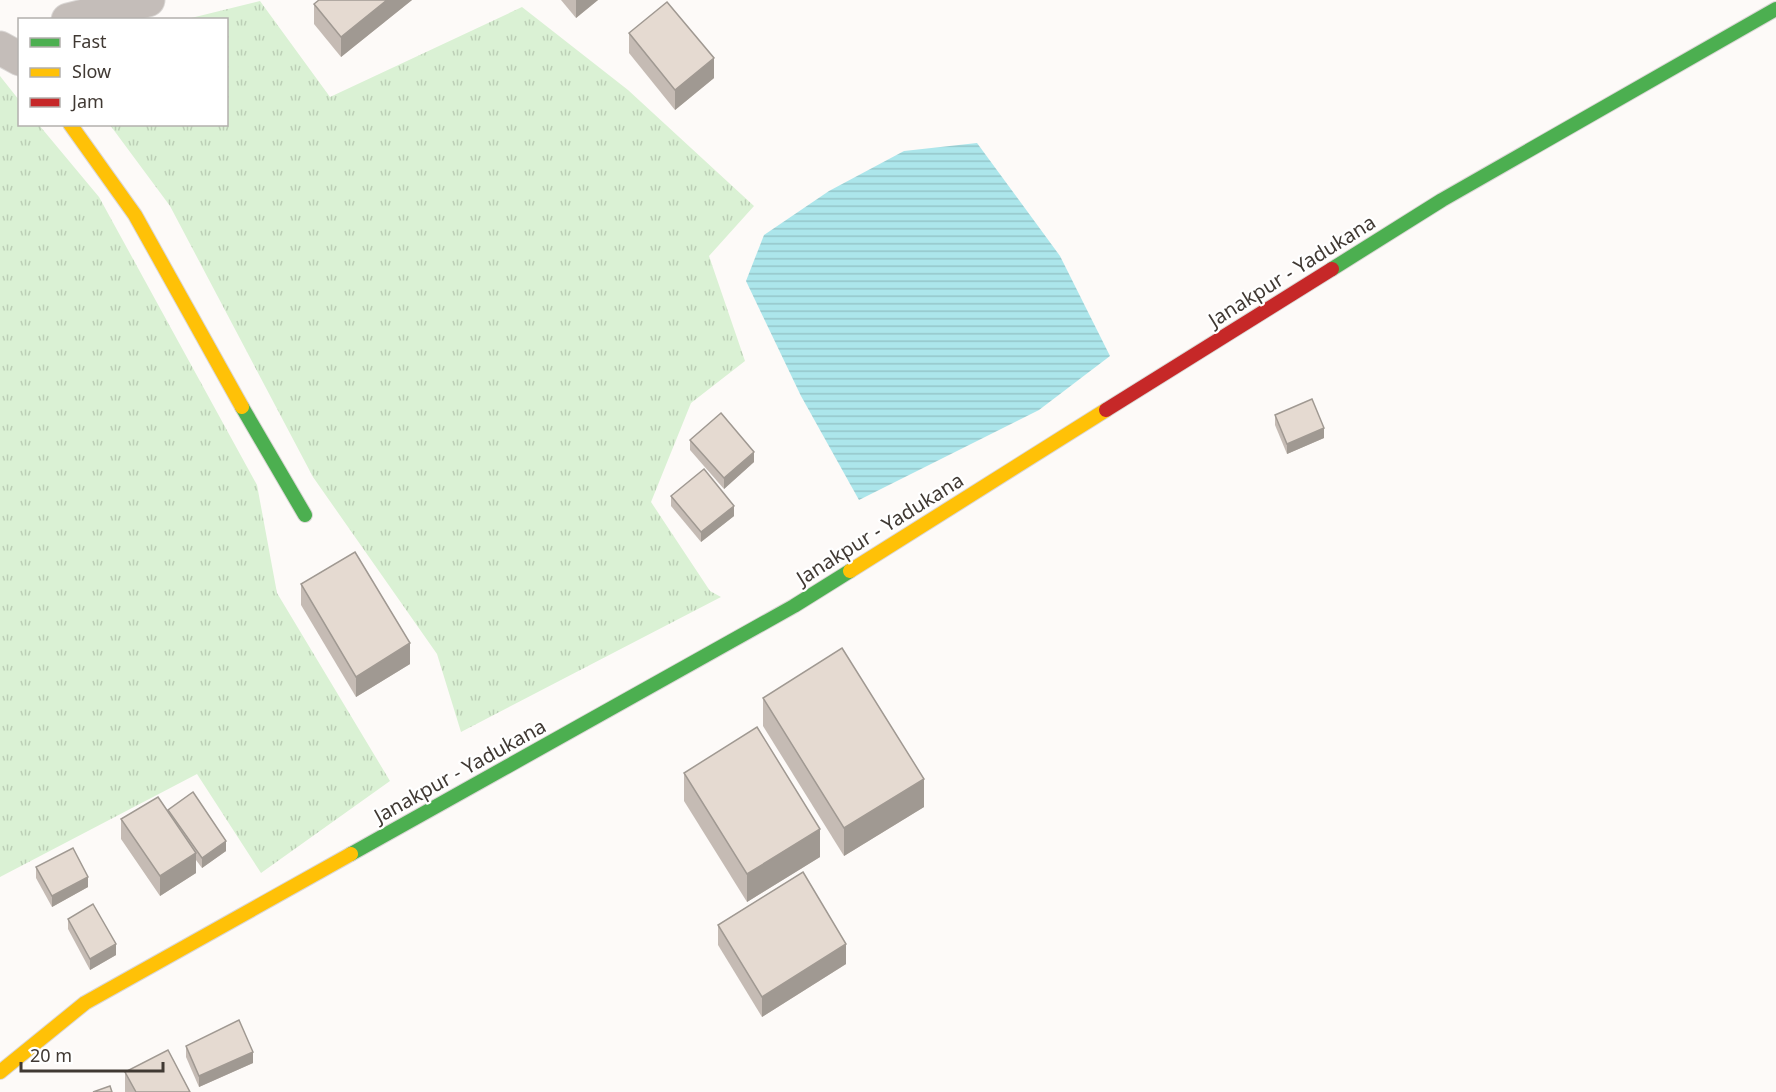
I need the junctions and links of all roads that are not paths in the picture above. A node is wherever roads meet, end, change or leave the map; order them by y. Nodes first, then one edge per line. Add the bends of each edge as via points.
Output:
1 (148, 0) edge
2 (1776, 9) edge
3 (76, 18) edge
4 (18, 36) edge
5 (0, 42) edge
6 (0, 48) edge
7 (18, 58) edge
8 (71, 126) edge
9 (305, 515) dead end
10 (0, 1072) edge

1 - 3 street
2 - 10 street, Janakpur - Yadukana via 1442,200 794,606 85,1003
4 - 5 street
6 - 7 street
8 - 9 street via 135,215 204,343

